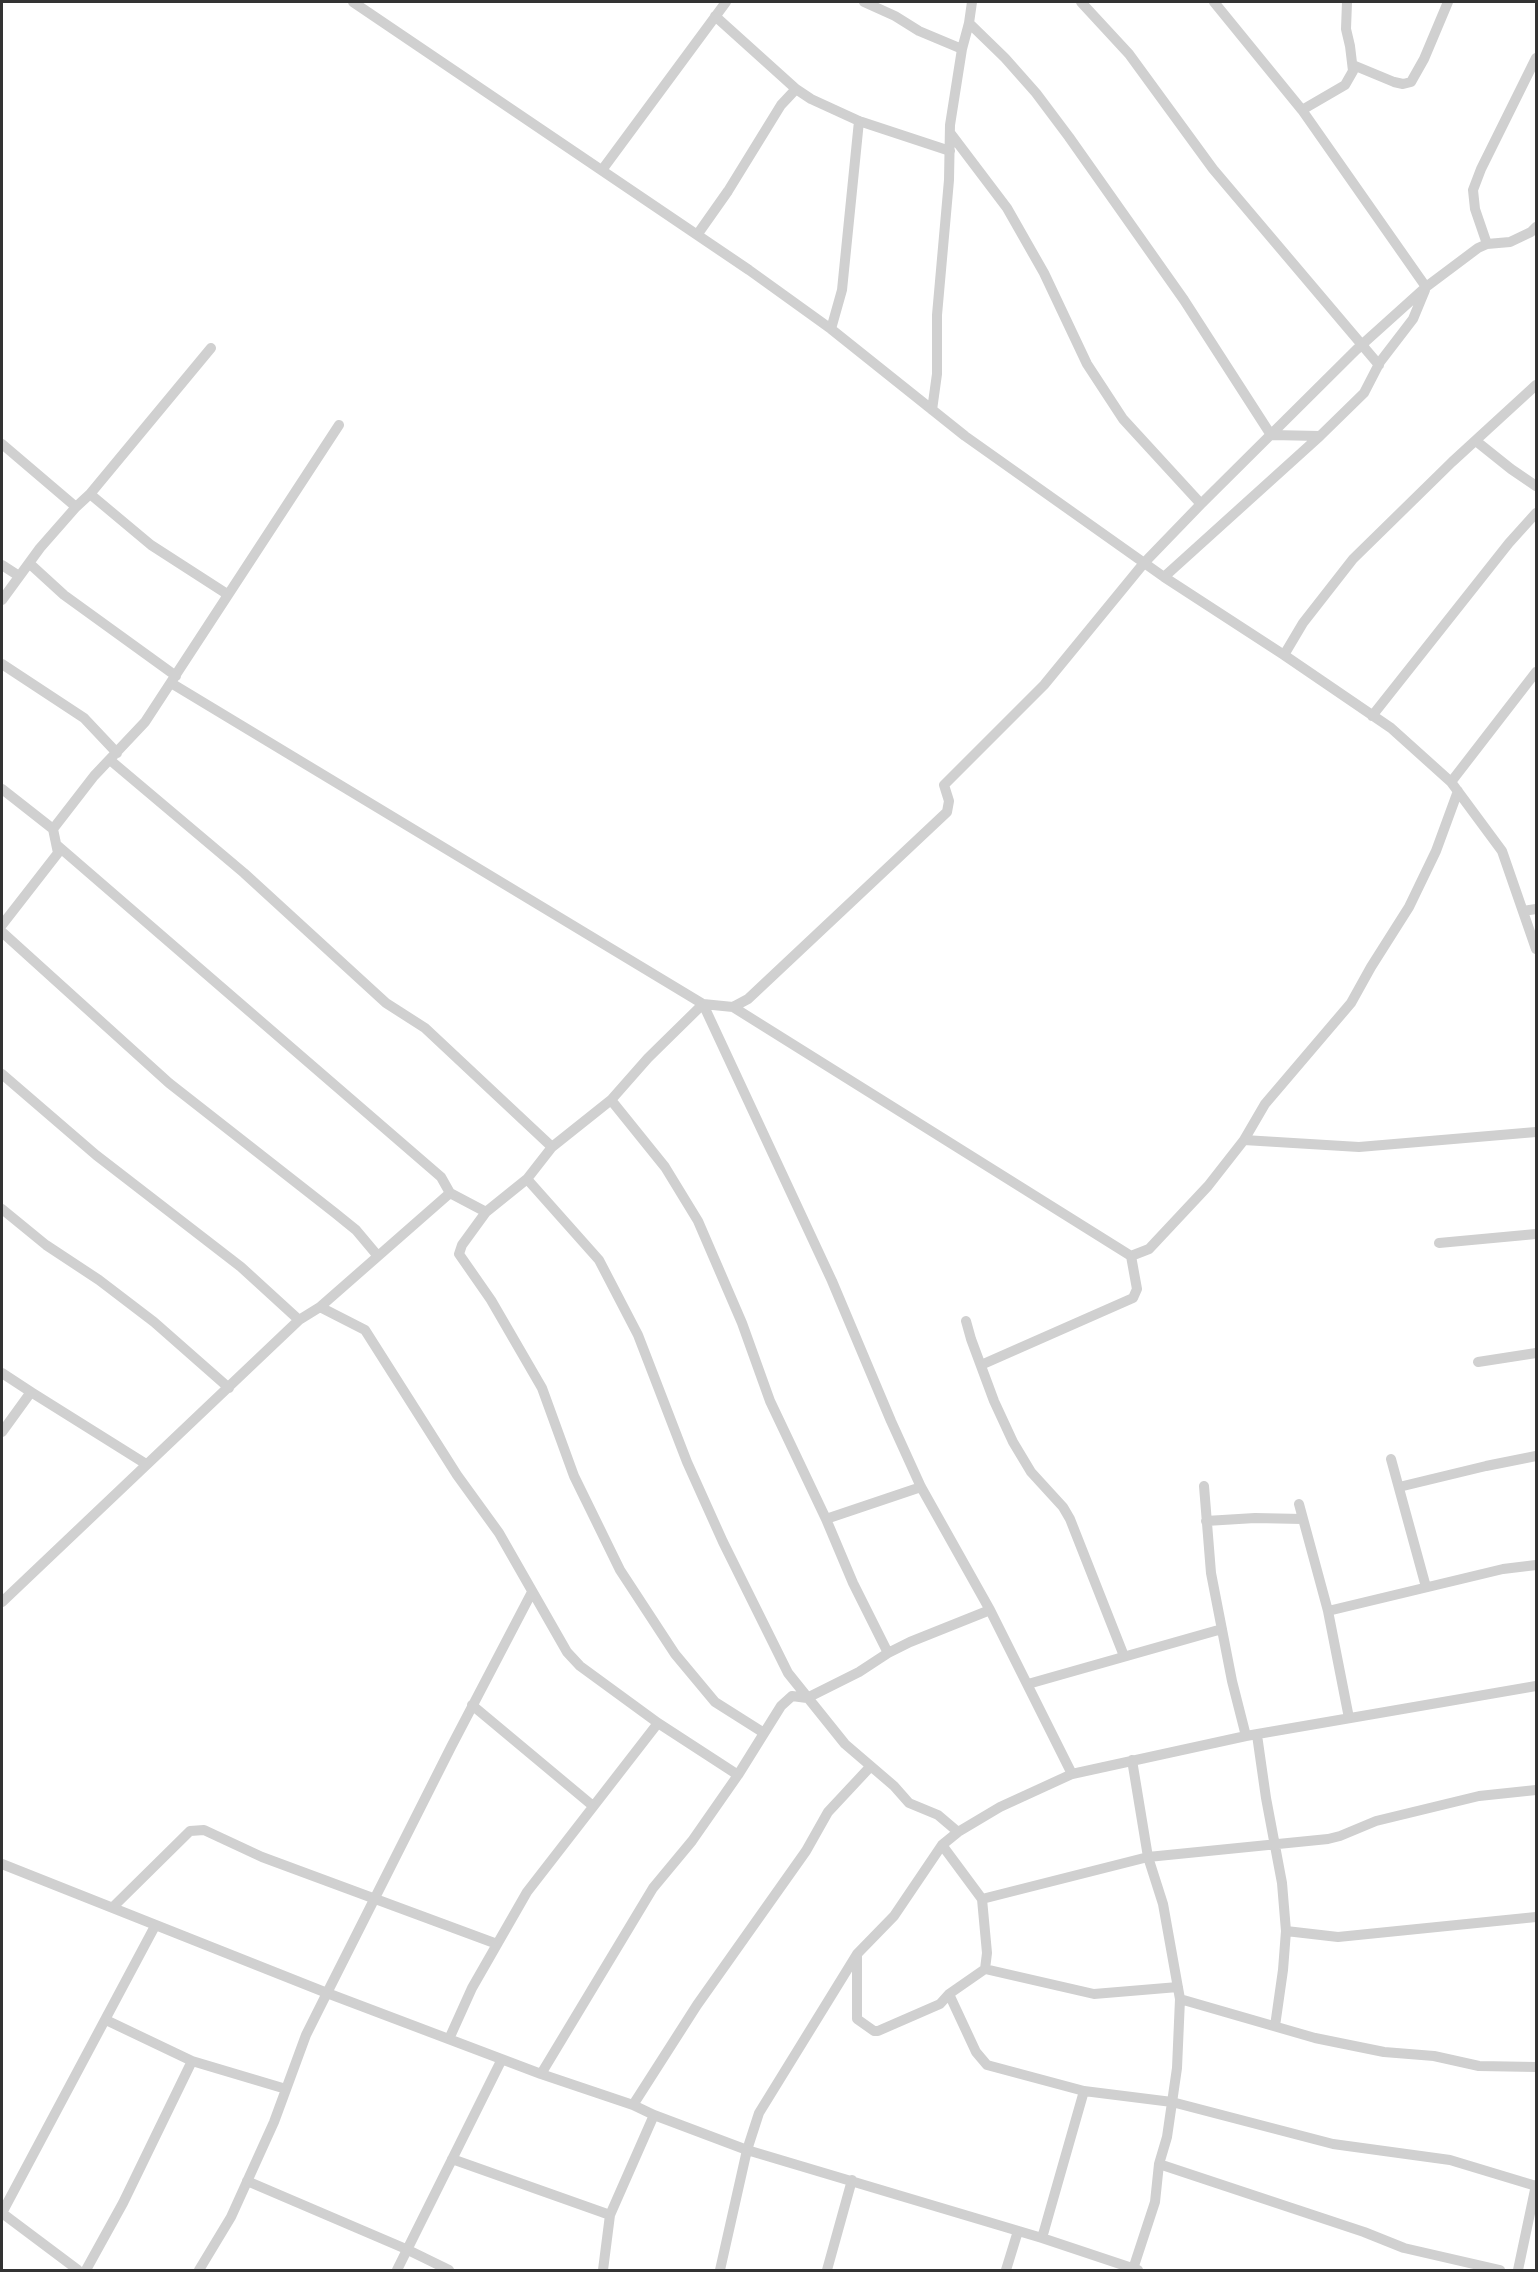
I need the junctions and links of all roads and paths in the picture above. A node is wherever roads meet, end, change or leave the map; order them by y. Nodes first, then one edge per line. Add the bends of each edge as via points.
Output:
1 (353, 2) edge
2 (726, 2) edge
3 (864, 2) edge
4 (972, 2) edge
5 (1081, 2) edge
6 (1214, 2) edge
7 (1347, 2) edge
8 (1448, 2) edge
9 (715, 16) junction
10 (969, 23) junction
11 (962, 49) junction
12 (1536, 58) edge
13 (1353, 65) junction
14 (796, 89) junction
15 (1302, 110) junction
16 (859, 121) junction
17 (951, 134) junction
18 (950, 151) junction
19 (602, 170) junction
20 (1536, 227) edge
21 (697, 235) junction
22 (1487, 244) junction
23 (1426, 287) junction
24 (831, 329) junction
25 (1362, 345) junction
26 (211, 348) dead end
27 (1379, 365) junction
28 (1536, 385) edge
29 (932, 410) junction
30 (339, 424) dead end
31 (1271, 435) junction
32 (1320, 436) junction
33 (1476, 441) junction
34 (2, 444) edge
35 (1536, 486) edge
36 (90, 494) junction
37 (1201, 504) junction
38 (76, 507) junction
39 (1536, 513) edge
40 (29, 562) junction
41 (1144, 563) junction
42 (2, 565) edge
43 (19, 576) junction
44 (1164, 577) junction
45 (227, 594) junction
46 (2, 600) edge
47 (1284, 654) junction
48 (2, 664) edge
49 (1536, 672) edge
50 (173, 680) junction
51 (1372, 716) junction
52 (113, 757) junction
53 (1455, 787) junction
54 (2, 789) edge
55 (53, 829) junction
56 (58, 846) junction
57 (1536, 909) edge
58 (1523, 911) junction
59 (4, 917) edge
60 (2, 932) edge
61 (1536, 949) edge
62 (703, 1004) junction
63 (733, 1007) junction
64 (2, 1074) edge
65 (610, 1100) junction
66 (1536, 1132) edge
67 (1244, 1140) junction
68 (552, 1147) junction
69 (527, 1179) junction
70 (450, 1193) junction
71 (2, 1209) edge
72 (486, 1212) junction
73 (1536, 1234) edge
74 (1438, 1243) dead end
75 (377, 1255) junction
76 (1131, 1256) junction
77 (320, 1307) junction
78 (299, 1320) junction
79 (966, 1321) dead end
80 (1536, 1353) edge
81 (1478, 1362) dead end
82 (981, 1365) junction
83 (2, 1372) edge
84 (229, 1388) junction
85 (31, 1392) junction
86 (2, 1432) edge
87 (1536, 1456) edge
88 (1391, 1459) dead end
89 (146, 1464) junction
90 (1204, 1486) dead end
91 (921, 1487) junction
92 (1399, 1487) junction
93 (1299, 1504) dead end
94 (826, 1518) junction
95 (1302, 1518) junction
96 (1206, 1521) junction
97 (1536, 1565) edge
98 (1426, 1587) junction
99 (532, 1592) junction
100 (2, 1602) edge
101 (990, 1610) junction
102 (1328, 1611) junction
103 (1222, 1629) junction
104 (888, 1653) junction
105 (1124, 1656) junction
106 (1028, 1684) junction
107 (1536, 1686) edge
108 (807, 1698) junction
109 (472, 1705) junction
110 (1350, 1718) junction
111 (658, 1723) junction
112 (764, 1733) junction
113 (1251, 1735) junction
114 (1132, 1760) junction
115 (870, 1767) junction
116 (1072, 1774) junction
117 (738, 1775) junction
118 (1536, 1790) edge
119 (593, 1806) junction
120 (958, 1832) junction
121 (1275, 1843) junction
122 (942, 1845) junction
123 (1148, 1857) junction
124 (2, 1864) edge
125 (375, 1898) junction
126 (982, 1899) junction
127 (114, 1907) junction
128 (1536, 1917) edge
129 (155, 1926) junction
130 (1286, 1931) junction
131 (497, 1944) junction
132 (857, 1954) junction
133 (985, 1969) junction
134 (1178, 1987) junction
135 (327, 1993) junction
136 (949, 1994) junction
137 (1180, 1999) junction
138 (106, 2020) junction
139 (1275, 2026) junction
140 (449, 2039) junction
141 (502, 2059) junction
142 (192, 2061) junction
143 (1536, 2067) edge
144 (541, 2074) junction
145 (286, 2089) junction
146 (1084, 2091) junction
147 (1172, 2102) junction
148 (633, 2105) junction
149 (654, 2115) junction
150 (747, 2150) junction
151 (452, 2159) junction
152 (1159, 2164) junction
153 (852, 2180) junction
154 (247, 2181) junction
155 (1536, 2186) edge
156 (2, 2213) edge
157 (610, 2215) junction
158 (1018, 2230) junction
159 (1042, 2238) junction
160 (406, 2249) junction
161 (200, 2270) edge
162 (1136, 2270) edge
163 (78, 2271) edge
164 (86, 2271) edge
165 (397, 2271) edge
166 (449, 2271) edge
167 (603, 2271) edge
168 (720, 2271) edge
169 (827, 2271) edge
170 (1006, 2271) edge
171 (1500, 2271) edge
172 (1518, 2271) edge

1 - 19 street
2 - 9 street
3 - 11 street
4 - 10 street
5 - 25 street via 1129,54 1213,169
6 - 15 street
7 - 13 street via 1346,29
8 - 13 street via 1411,82 1394,82
9 - 14 street
9 - 19 street
10 - 11 street
10 - 31 street via 1013,67 1069,136 1184,300
11 - 17 street
12 - 22 street via 1473,190
13 - 15 street via 1345,85
14 - 16 street
14 - 21 street via 781,105
15 - 23 street
16 - 18 street
16 - 24 street via 842,290
17 - 18 street
17 - 37 street via 1007,208 1088,364 1123,418
18 - 29 street
19 - 21 street
20 - 22 street via 1510,242
21 - 24 street
22 - 23 street
23 - 25 street
23 - 27 street via 1413,319
24 - 29 street
25 - 27 street
25 - 31 street
26 - 36 street
27 - 32 street via 1364,393
28 - 33 street
29 - 41 street
30 - 45 street
31 - 32 street
31 - 37 street
32 - 44 street
33 - 35 street
33 - 47 street via 1353,560 1303,622
34 - 38 street
36 - 38 street
36 - 45 street via 151,545
37 - 41 street
38 - 40 street
39 - 51 street
40 - 43 street
40 - 50 street via 64,595
41 - 44 street
41 - 63 street via 1044,685 944,785 949,801 947,812 748,999
42 - 43 street
43 - 46 street
44 - 47 street
45 - 50 street
47 - 51 street
48 - 52 street via 84,718
49 - 53 street
50 - 52 street via 145,722
50 - 62 street
51 - 53 street via 1413,746
52 - 55 street
52 - 68 street via 386,1003 425,1028
53 - 58 street via 1502,851
53 - 67 street via 1436,851 1409,907 1351,1003 1265,1104
54 - 55 street
55 - 56 street
56 - 59 street via 54,860
56 - 70 street via 441,1177
57 - 58 street
58 - 61 street
60 - 75 street via 169,1083 356,1230
62 - 63 street
62 - 65 street
62 - 91 street via 832,1281
63 - 76 street
64 - 78 street via 96,1155 241,1267
65 - 68 street
65 - 94 street via 665,1167 698,1221 770,1401
66 - 67 street via 1359,1147
67 - 76 street via 1208,1186 1149,1249
68 - 69 street
69 - 72 street
69 - 108 street via 599,1260 638,1335 723,1542 788,1673
70 - 72 street
70 - 75 street
71 - 84 street via 154,1322
72 - 112 street via 459,1254 543,1388 574,1476 620,1570 675,1654 715,1702
73 - 74 street
75 - 77 street
76 - 82 street via 1137,1289 1133,1298
77 - 78 street
77 - 99 street via 365,1330 457,1475 499,1533
78 - 84 street
79 - 82 street
80 - 81 street
82 - 105 street via 1013,1442 1031,1472 1070,1519
83 - 85 street
84 - 89 street
85 - 86 street
85 - 89 street
87 - 92 street
88 - 92 street
89 - 100 street
90 - 96 street
91 - 94 street
91 - 101 street
92 - 98 street
93 - 95 street
94 - 104 street
95 - 96 street
95 - 102 street
96 - 103 street
97 - 98 street
98 - 102 street
99 - 109 street
99 - 111 street via 567,1652 580,1666
101 - 104 street
101 - 106 street
102 - 110 street
103 - 105 street
103 - 113 street
104 - 108 street
105 - 106 street
106 - 116 street
107 - 110 street
108 - 112 street via 792,1696
108 - 115 street
109 - 119 street
109 - 125 street
110 - 113 street
111 - 117 street
111 - 119 street
112 - 117 street
113 - 114 street
113 - 121 street
114 - 116 street
114 - 123 street
115 - 120 street via 909,1803 938,1815
115 - 148 street via 828,1812 806,1851 697,2005
116 - 120 street via 1000,1807
117 - 144 street via 653,1888
118 - 121 street via 1479,1796 1376,1821 1328,1839
119 - 131 street via 527,1892
120 - 122 street
121 - 123 street
121 - 130 street
122 - 126 street
122 - 132 street via 894,1916
123 - 126 street
123 - 134 street via 1163,1904
124 - 127 street
125 - 127 street via 262,1857 204,1830 190,1831
125 - 131 street
125 - 135 street
126 - 133 street
127 - 129 street
128 - 130 street via 1338,1937
129 - 135 street
129 - 138 street
130 - 139 street
131 - 140 street
132 - 136 street via 857,2019 874,2031 940,2004
132 - 150 street via 759,2113
133 - 134 street via 1094,1994
133 - 136 street
134 - 137 street
135 - 140 street
135 - 145 street
136 - 146 street via 976,2052 987,2065
137 - 139 street
137 - 147 street
138 - 142 street
138 - 156 street
139 - 143 street via 1384,2052 1434,2056 1479,2066
140 - 141 street
141 - 144 street
141 - 151 street
142 - 145 street
142 - 164 street
144 - 148 street
145 - 154 street
146 - 147 street
146 - 159 street
147 - 152 street
147 - 155 street via 1333,2144 1449,2160
148 - 149 street
149 - 150 street
149 - 157 street
150 - 153 street
150 - 168 street
151 - 157 street
151 - 160 street
152 - 162 street via 1155,2202
152 - 171 street via 1404,2248
153 - 158 street
153 - 169 street
154 - 160 street
154 - 161 street
155 - 172 street
156 - 163 street
157 - 167 street
158 - 159 street
158 - 170 street
159 - 162 street
160 - 165 street
160 - 166 street

